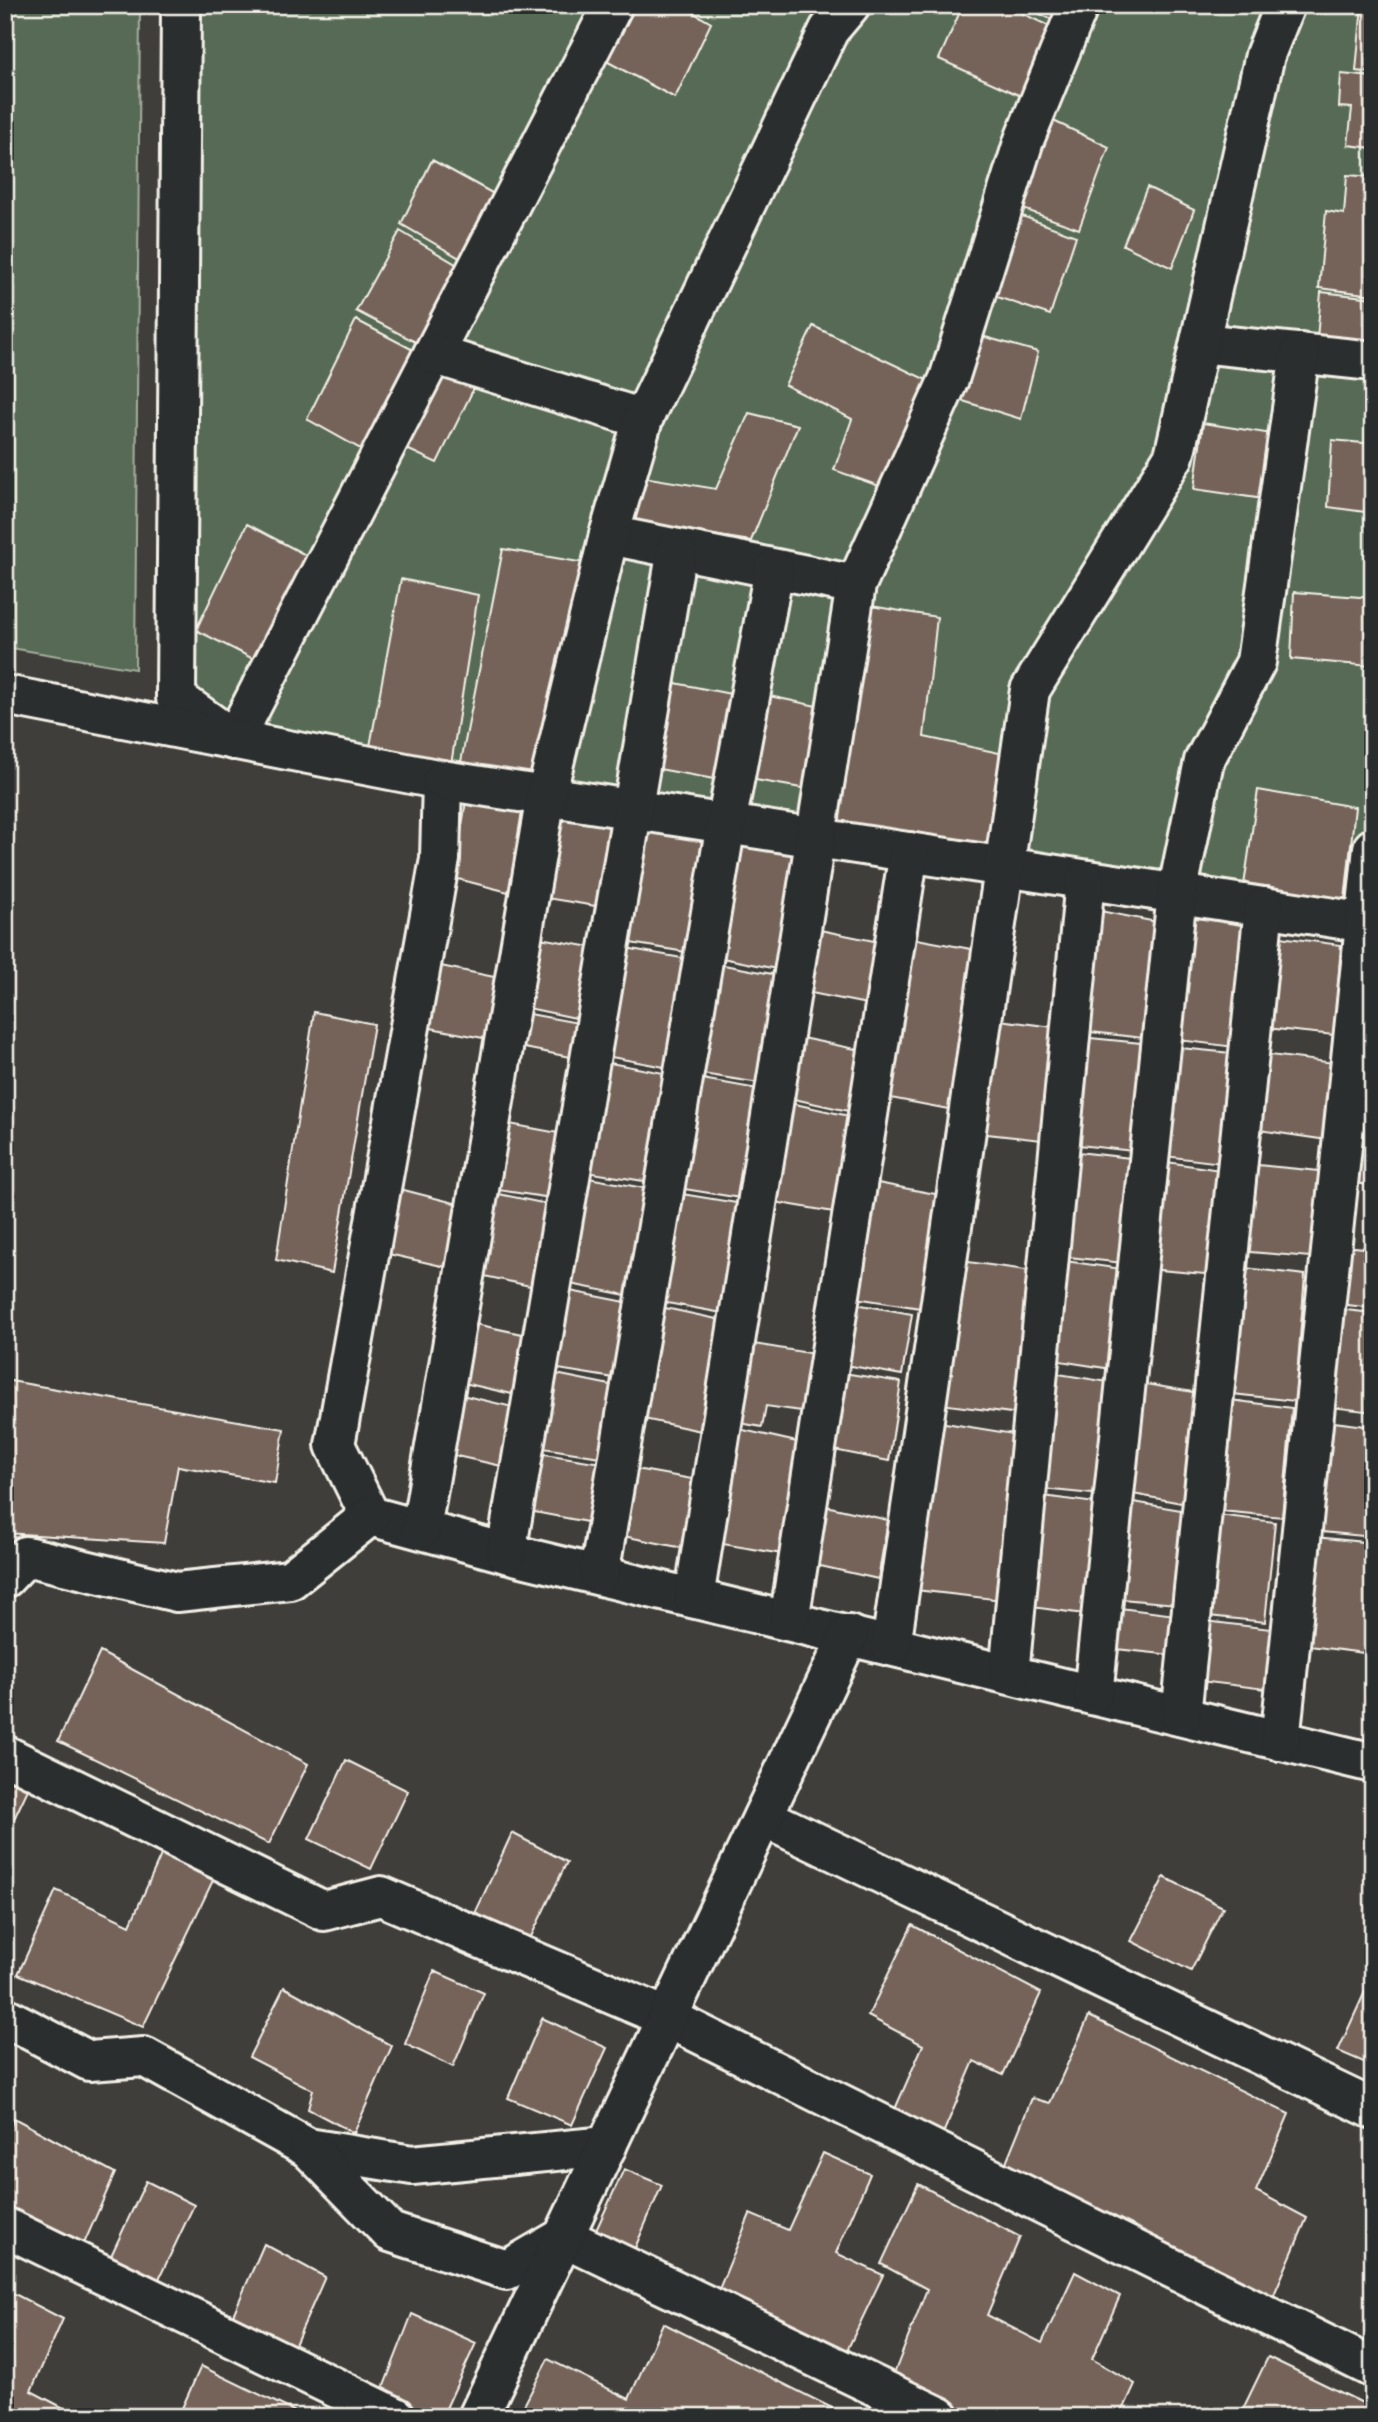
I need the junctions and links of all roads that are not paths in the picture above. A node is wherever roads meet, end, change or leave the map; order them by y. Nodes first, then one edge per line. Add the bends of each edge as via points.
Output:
1 (181, 5) edge
2 (613, 5) edge
3 (850, 5) edge
4 (1079, 5) edge
5 (1285, 5) edge
6 (1200, 343) junction
7 (1300, 353) junction
8 (433, 354) junction
9 (1373, 361) edge
10 (643, 419) junction
11 (609, 535) junction
12 (677, 549) junction
13 (774, 569) junction
14 (856, 585) junction
15 (5, 695) edge
16 (233, 740) junction
17 (442, 780) junction
18 (1373, 848) edge
19 (909, 852) junction
20 (1085, 880) junction
21 (1264, 907) junction
22 (1373, 924) edge
23 (370, 1516) junction
24 (421, 1529) junction
25 (506, 1553) junction
26 (600, 1575) junction
27 (5, 1578) edge
28 (694, 1598) junction
29 (789, 1621) junction
30 (849, 1635) junction
31 (891, 1646) junction
32 (1009, 1674) junction
33 (1093, 1695) junction
34 (1181, 1716) junction
35 (1280, 1741) junction
36 (5, 1755) edge
37 (1373, 1763) edge
38 (763, 1817) junction
39 (5, 2017) edge
40 (668, 2018) junction
41 (1373, 2109) edge
42 (607, 2146) junction
43 (308, 2148) junction
44 (5, 2227) edge
45 (564, 2237) junction
46 (1373, 2368) edge
47 (396, 2417) edge
48 (478, 2417) edge
49 (940, 2417) edge

1 - 16 street via 176,698
2 - 8 street
3 - 10 street via 829,30
4 - 14 street via 1024,140 949,379
5 - 6 street via 1265,55
6 - 7 street
6 - 31 street via 1174,456 1030,690
7 - 9 street
7 - 33 street via 1256,662 1204,761 1177,894
8 - 10 street
8 - 16 street
10 - 11 street
11 - 12 street
11 - 24 street via 546,796
12 - 13 street
12 - 25 street
13 - 14 street
13 - 26 street via 726,824
14 - 28 street
15 - 16 street
16 - 17 street
17 - 19 street
17 - 23 street via 440,859 335,1445
18 - 35 street
19 - 20 street
19 - 29 street
20 - 21 street
20 - 32 street
21 - 22 street
21 - 34 street
23 - 24 street
23 - 27 street via 290,1580 177,1592 26,1556
24 - 25 street
25 - 26 street
26 - 28 street
28 - 29 street
29 - 30 street
30 - 31 street
30 - 38 street
31 - 32 street
32 - 33 street
33 - 34 street
34 - 35 street
35 - 37 street
36 - 40 street via 324,1910 381,1896
38 - 40 street
38 - 41 street
39 - 43 street via 89,2061 144,2057
40 - 42 street
40 - 46 street
42 - 43 street via 412,2165
42 - 45 street
43 - 45 street via 390,2232 508,2270
44 - 47 street
45 - 48 street
45 - 49 street

